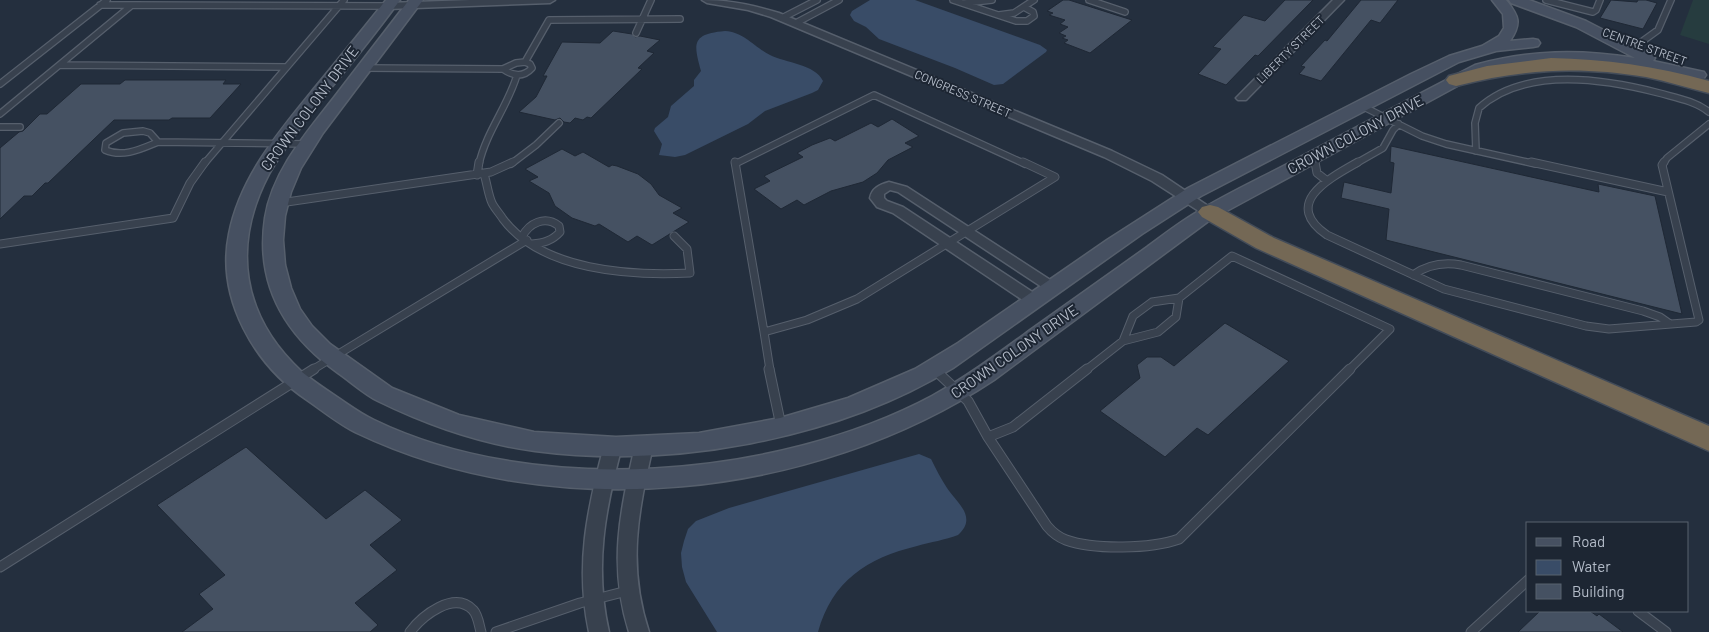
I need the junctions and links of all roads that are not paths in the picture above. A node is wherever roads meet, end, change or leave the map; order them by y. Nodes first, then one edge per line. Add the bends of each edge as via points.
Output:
1 (107, 0) edge
2 (344, 0) edge
3 (550, 0) edge
4 (651, 0) edge
5 (707, 0) edge
6 (817, 0) edge
7 (839, 0) edge
8 (953, 0) edge
9 (992, 0) edge
10 (1034, 0) edge
11 (1089, 0) edge
12 (1339, 0) edge
13 (1500, 0) edge
14 (1516, 0) edge
15 (1600, 0) edge
16 (1671, 0) edge
17 (498, 1) edge
18 (415, 2) edge
19 (391, 3) edge
20 (1543, 3) edge
21 (1556, 3) junction
22 (963, 4) junction
23 (100, 5) junction
24 (1586, 5) dead end
25 (132, 6) junction
26 (338, 7) junction
27 (1024, 7) junction
28 (1125, 12) dead end
29 (990, 13) junction
30 (642, 18) junction
31 (782, 18) junction
32 (680, 19) dead end
33 (796, 23) junction
34 (636, 33) dead end
35 (1487, 48) junction
36 (1641, 54) junction
37 (525, 62) junction
38 (60, 65) junction
39 (286, 66) junction
40 (365, 68) junction
41 (503, 69) junction
42 (517, 75) junction
43 (1706, 75) edge
44 (1456, 80) junction
45 (0, 84) edge
46 (1242, 98) dead end
47 (1362, 106) junction
48 (1709, 112) edge
49 (0, 114) edge
50 (1392, 121) junction
51 (559, 123) dead end
52 (1709, 124) edge
53 (0, 127) edge
54 (20, 127) dead end
55 (158, 142) junction
56 (219, 143) junction
57 (279, 143) junction
58 (307, 144) junction
59 (1476, 151) junction
60 (1320, 153) junction
61 (481, 174) junction
62 (1326, 180) junction
63 (1668, 192) junction
64 (909, 193) junction
65 (1186, 197) junction
66 (278, 203) junction
67 (887, 206) junction
68 (1210, 212) junction
69 (967, 233) junction
70 (674, 236) dead end
71 (527, 240) junction
72 (0, 244) edge
73 (949, 244) junction
74 (1413, 275) junction
75 (1053, 288) junction
76 (1179, 298) junction
77 (1036, 301) junction
78 (1670, 324) junction
79 (764, 332) junction
80 (1123, 341) junction
81 (331, 358) junction
82 (934, 369) junction
83 (296, 380) junction
84 (959, 392) junction
85 (782, 428) junction
86 (988, 437) junction
87 (1709, 439) edge
88 (614, 446) junction
89 (644, 446) junction
90 (636, 478) junction
91 (605, 479) junction
92 (0, 567) edge
93 (1526, 582) edge
94 (627, 591) junction
95 (592, 600) junction
96 (1639, 612) edge
97 (410, 632) edge
98 (481, 632) edge
99 (496, 632) edge
100 (599, 632) edge
101 (639, 632) edge
102 (1471, 632) edge
103 (1666, 632) edge

1 - 23 lane
2 - 26 lane
3 - 17 street
4 - 30 lane
5 - 31 street, CONGRESS STREET via 750,7
6 - 31 lane
7 - 33 lane
8 - 22 lane
9 - 22 lane
10 - 27 lane
11 - 28 lane
12 - 46 street, LIBERTY STREET
13 - 35 street via 1510,14 1512,28 1504,39
14 - 20 street, CENTRE STREET
15 - 21 lane via 1593,12
16 - 36 lane via 1658,30
17 - 18 street
18 - 19 street
18 - 40 street, CROWN COLONY DRIVE
19 - 26 lane
19 - 57 street, CROWN COLONY DRIVE
20 - 21 lane
20 - 36 street, CENTRE STREET
21 - 24 lane
22 - 29 lane
23 - 25 lane
23 - 45 lane
25 - 26 lane
25 - 38 lane
26 - 39 lane
27 - 29 lane via 1009,15
27 - 29 lane via 1033,12 1033,18 1027,21
30 - 32 lane
30 - 34 lane
30 - 37 lane via 548,20
31 - 33 street, CONGRESS STREET
33 - 65 street, CONGRESS STREET via 1125,161
35 - 36 street, CROWN COLONY DRIVE via 1548,43 1590,45
35 - 47 street, CROWN COLONY DRIVE via 1454,59
36 - 43 street, CROWN COLONY DRIVE
36 - 44 street, CROWN COLONY DRIVE via 1526,57 1480,68
37 - 41 lane
37 - 42 lane via 532,69
38 - 39 lane
38 - 49 lane
39 - 56 lane
40 - 41 lane
40 - 58 street, CROWN COLONY DRIVE
41 - 42 lane
42 - 61 lane via 513,90 482,152
43 - 44 highway via 1566,64 1508,68
44 - 50 street, CROWN COLONY DRIVE
47 - 50 lane
47 - 65 street, CROWN COLONY DRIVE
48 - 59 lane via 1682,99 1617,84 1570,80 1527,84 1506,90 1477,110
50 - 59 lane via 1438,142
50 - 60 street, CROWN COLONY DRIVE
50 - 62 lane via 1383,148
51 - 61 lane via 519,159
52 - 63 lane via 1664,162 1662,170
53 - 54 lane
55 - 55 lane via 148,132 135,130 114,137 104,147 109,153 122,154
55 - 56 lane
56 - 57 lane
56 - 72 lane via 190,182 173,218
57 - 58 lane
57 - 83 street, CROWN COLONY DRIVE via 246,202 237,238 236,267 241,295 252,324 271,354
58 - 66 street, CROWN COLONY DRIVE via 288,175
59 - 63 lane
60 - 62 lane via 1314,161 1314,169
60 - 68 street, CROWN COLONY DRIVE
61 - 66 lane
61 - 71 lane via 495,210 506,224
62 - 74 lane via 1316,190 1309,207 1315,225 1332,237
63 - 78 lane via 1699,318 1696,322
64 - 67 street via 910,199 906,204
64 - 67 street via 899,187 882,189 877,198
64 - 69 street
65 - 68 street, CONGRESS STREET
65 - 75 street, CROWN COLONY DRIVE
66 - 81 street, CROWN COLONY DRIVE via 272,248 278,283 294,318
67 - 73 street
68 - 84 street, CROWN COLONY DRIVE
68 - 87 highway via 1265,243
69 - 73 lane
69 - 75 street
69 - 79 lane via 1055,177 874,95 735,162
70 - 71 lane via 687,249 690,273 645,274 604,270 560,258
71 - 81 lane
73 - 77 street
73 - 79 lane via 857,299 807,320
74 - 78 lane via 1444,289 1594,328
74 - 78 lane via 1441,264 1461,265 1643,311
75 - 77 street, CROWN COLONY DRIVE
76 - 80 lane via 1152,302 1132,316
76 - 80 lane via 1176,317 1158,332
76 - 86 lane via 1232,256 1390,329 1179,539 1169,544 1080,543 1056,535
77 - 82 street, CROWN COLONY DRIVE
79 - 85 lane
80 - 86 lane via 1013,427
81 - 83 lane
81 - 88 street, CROWN COLONY DRIVE via 361,382 384,395 447,421 499,435
82 - 84 lane
82 - 85 street, CROWN COLONY DRIVE via 864,403
83 - 91 street, CROWN COLONY DRIVE via 352,421 396,442 429,453 518,472
83 - 92 lane
84 - 86 lane via 970,404
84 - 90 street, CROWN COLONY DRIVE via 882,429 799,456 722,471
85 - 89 street, CROWN COLONY DRIVE via 720,439
88 - 89 street, CROWN COLONY DRIVE
88 - 91 street
89 - 90 street
90 - 91 street, CROWN COLONY DRIVE
90 - 94 street via 626,543
91 - 95 street via 592,545
93 - 102 lane
94 - 95 lane
94 - 101 street
95 - 99 lane
95 - 100 street
96 - 103 lane
97 - 98 lane via 425,614 453,604 473,611

